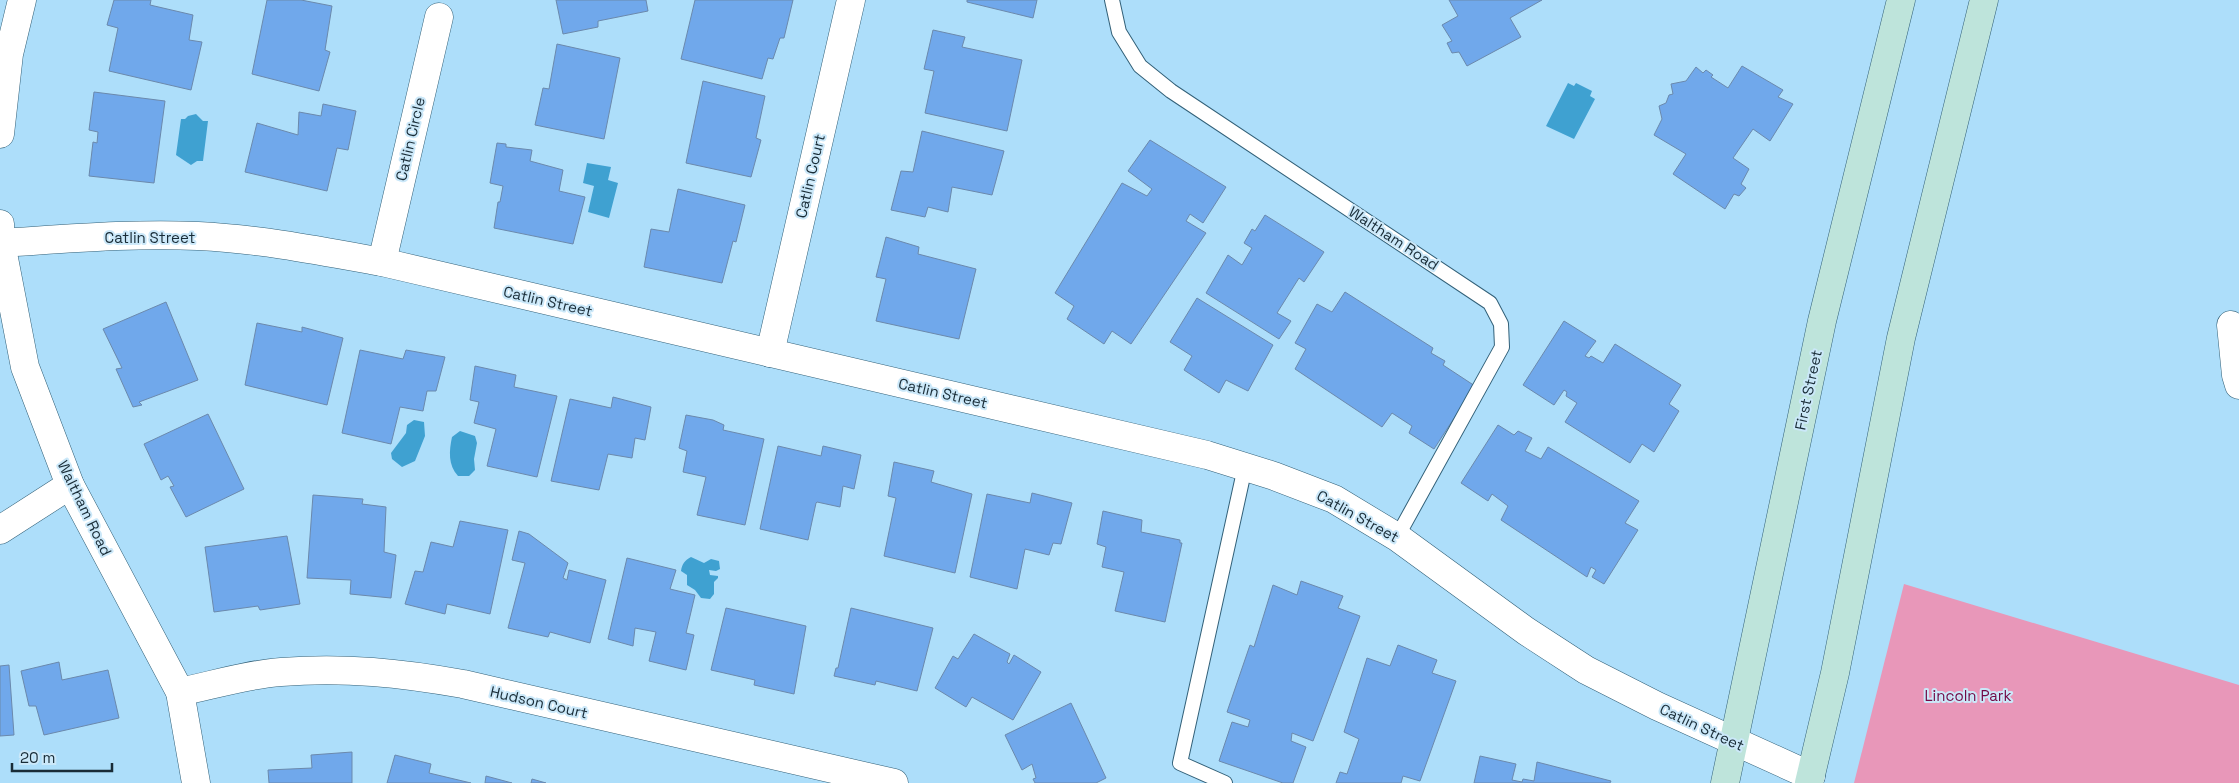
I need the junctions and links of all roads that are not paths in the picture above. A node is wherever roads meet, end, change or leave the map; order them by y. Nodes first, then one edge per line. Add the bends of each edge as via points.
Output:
1 (22, 0) edge
2 (851, 0) edge
3 (1112, 0) edge
4 (1901, 0) edge
5 (1984, 0) edge
6 (439, 17) dead end
7 (0, 134) edge
8 (0, 224) edge
9 (0, 244) edge
10 (382, 262) junction
11 (2231, 325) dead end
12 (770, 353) junction
13 (2239, 384) edge
14 (1245, 467) junction
15 (70, 485) junction
16 (0, 530) edge
17 (1397, 537) junction
18 (180, 692) junction
19 (1734, 742) junction
20 (1810, 780) edge
21 (196, 783) edge
22 (894, 783) edge
23 (1225, 783) edge
24 (1725, 783) edge

1 - 7 street via 9,54
2 - 12 street, Catlin Court
3 - 17 lane, Waltham Road via 1119,32 1140,66 1171,91 1490,303 1501,324 1502,347
4 - 19 main road, First Street via 1822,321
5 - 20 main road via 1901,338 1835,673
6 - 10 street, Catlin Circle
8 - 9 street, Waltham Road
9 - 10 street, Catlin Street via 104,236 198,236 296,246
9 - 15 street, Waltham Road via 25,366
10 - 12 street, Catlin Street
11 - 13 street
12 - 14 street, Catlin Street via 1206,455
14 - 17 street, Catlin Street via 1334,499
14 - 23 lane via 1180,763
15 - 16 street
15 - 18 street, Waltham Road
17 - 19 street, Catlin Street via 1526,631 1586,670
18 - 21 street, Waltham Road
18 - 22 street, Hudson Court via 280,672 341,670 400,673 464,684
19 - 20 street, Catlin Street
19 - 24 main road, First Street

